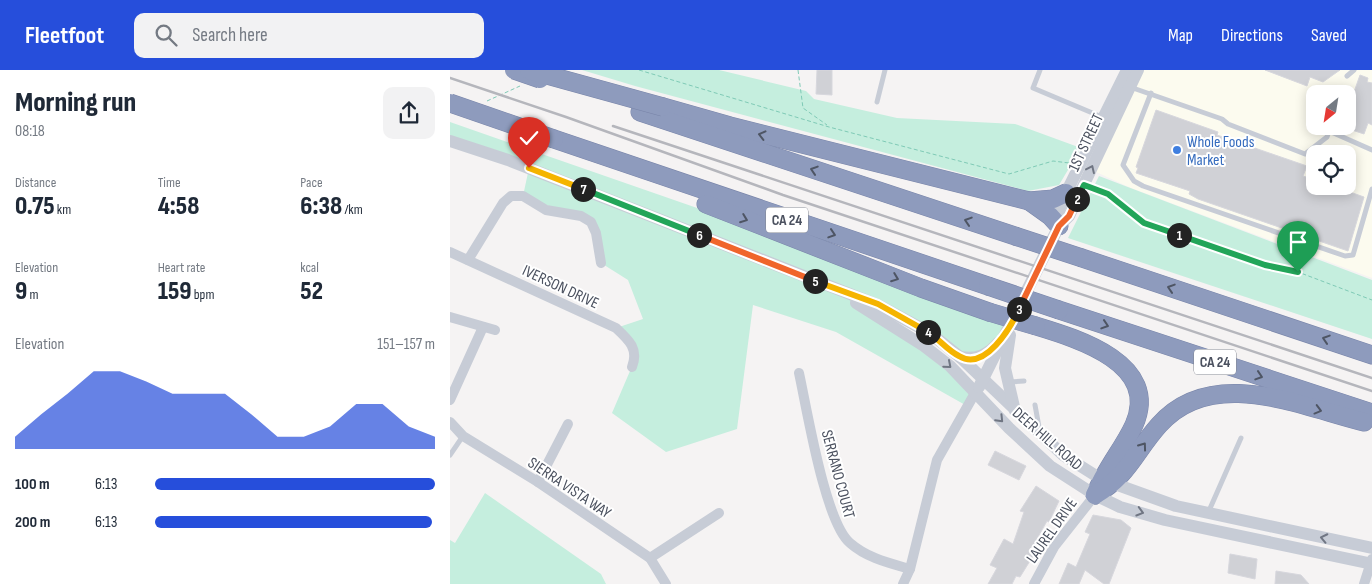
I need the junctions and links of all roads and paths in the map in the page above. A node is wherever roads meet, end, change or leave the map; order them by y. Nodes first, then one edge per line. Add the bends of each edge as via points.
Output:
1 (529, 70) edge
2 (639, 70) edge
3 (798, 70) edge
4 (885, 70) edge
5 (1040, 70) edge
6 (1127, 70) edge
7 (1133, 70) edge
8 (1138, 70) edge
9 (1354, 70) edge
10 (1348, 76) dead end
11 (517, 78) edge
12 (1131, 85) junction
13 (1151, 93) junction
14 (485, 102) dead end
15 (877, 102) dead end
16 (450, 103) edge
17 (1106, 114) junction
18 (829, 127) junction
19 (450, 141) edge
20 (1372, 150) edge
21 (587, 151) junction
22 (1080, 166) junction
23 (1084, 185) junction
24 (1372, 189) edge
25 (1066, 193) junction
26 (1029, 201) junction
27 (1059, 226) junction
28 (1306, 243) junction
29 (450, 252) edge
30 (468, 260) junction
31 (601, 264) dead end
32 (1298, 272) junction
33 (826, 285) junction
34 (1372, 300) edge
35 (450, 316) edge
36 (483, 327) junction
37 (1009, 328) junction
38 (495, 330) dead end
39 (1372, 355) edge
40 (960, 357) junction
41 (632, 368) dead end
42 (799, 373) dead end
43 (983, 380) junction
44 (1007, 381) junction
45 (1024, 382) dead end
46 (975, 393) junction
47 (450, 400) edge
48 (1035, 405) dead end
49 (1016, 413) junction
50 (1372, 413) edge
51 (450, 422) edge
52 (568, 424) dead end
53 (1372, 424) edge
54 (463, 436) junction
55 (1043, 437) junction
56 (1241, 438) dead end
57 (450, 455) edge
58 (538, 482) junction
59 (1103, 486) junction
60 (719, 513) dead end
61 (1208, 514) junction
62 (1372, 548) edge
63 (650, 558) junction
64 (1371, 562) edge
65 (910, 569) junction
66 (666, 584) edge
67 (903, 584) edge
68 (1034, 584) edge
69 (1364, 584) edge

26 -> 1 highway, bridge via 739,129
2 - 18 path
3 - 18 path via 803,108
4 - 15 lane
5 - 17 lane via 1033,88
6 - 17 street, 1ST STREET
7 - 12 street
8 - 12 street, 1ST STREET
9 - 10 lane
11 - 14 path
39 -> 11 highway, bridge via 640,112
12 - 13 lane
12 - 17 lane
23 -> 12 street, 1ST STREET
13 - 20 lane via 1305,154 1327,137 1329,131
13 - 28 lane via 1123,165 1134,181
16 - 21 highway, CA 24, bridge
17 - 22 street, 1ST STREET
18 - 22 path via 1009,174 1053,160
19 - 33 street, DEER HILL ROAD via 508,160
21 -> 50 highway, CA 24, bridge
21 -> 59 highway, bridge via 727,212 929,291 1077,340 1108,354 1124,368 1135,384 1138,402 1136,420
22 - 25 street, 1ST STREET
23 - 27 street, 1ST STREET via 1069,216
23 - 32 path via 1108,194 1144,223 1265,265
24 - 28 lane via 1353,255 1345,256
25 - 26 highway via 1053,199
25 - 27 street, 1ST STREET via 1059,210
26 - 27 highway
27 - 37 street, 1ST STREET
28 - 32 path
29 - 30 street, IVERSON DRIVE
30 - 31 street via 503,203 511,196 523,196 546,210 581,216 591,222
30 - 41 street, IVERSON DRIVE via 616,328 631,342 636,357
32 - 34 path
33 - 40 street, DEER HILL ROAD via 878,304 930,333
33 -> 46 street, DEER HILL ROAD via 924,346 950,366
35 - 36 street
36 - 38 street
36 - 47 street
37 - 40 street via 982,356 972,359
37 - 43 street, 1ST STREET
37 - 44 street
40 - 43 street, DEER HILL ROAD
42 - 65 street, SERRANO COURT via 829,503 839,531 851,544 874,558
43 - 46 street, 1ST STREET
43 - 49 street, DEER HILL ROAD
44 - 45 lane
44 - 49 street
46 -> 59 street, DEER HILL ROAD via 1050,466
46 - 65 street via 937,460
48 - 55 lane
49 - 55 street, DEER HILL ROAD
51 - 54 street, SIERRA VISTA WAY
52 - 58 street
59 -> 53 highway via 1164,420 1183,405 1211,394 1256,395
54 - 57 lane
54 - 58 street, SIERRA VISTA WAY
55 - 59 street, DEER HILL ROAD
56 - 61 lane
58 - 63 street, SIERRA VISTA WAY
59 - 61 street, DEER HILL ROAD
59 -> 64 street, DEER HILL ROAD via 1120,507 1164,520
59 - 68 street, LAUREL DRIVE via 1054,547
60 - 63 street
62 -> 61 street, DEER HILL ROAD
63 - 66 street, SIERRA VISTA WAY
64 - 69 street
65 - 67 street

